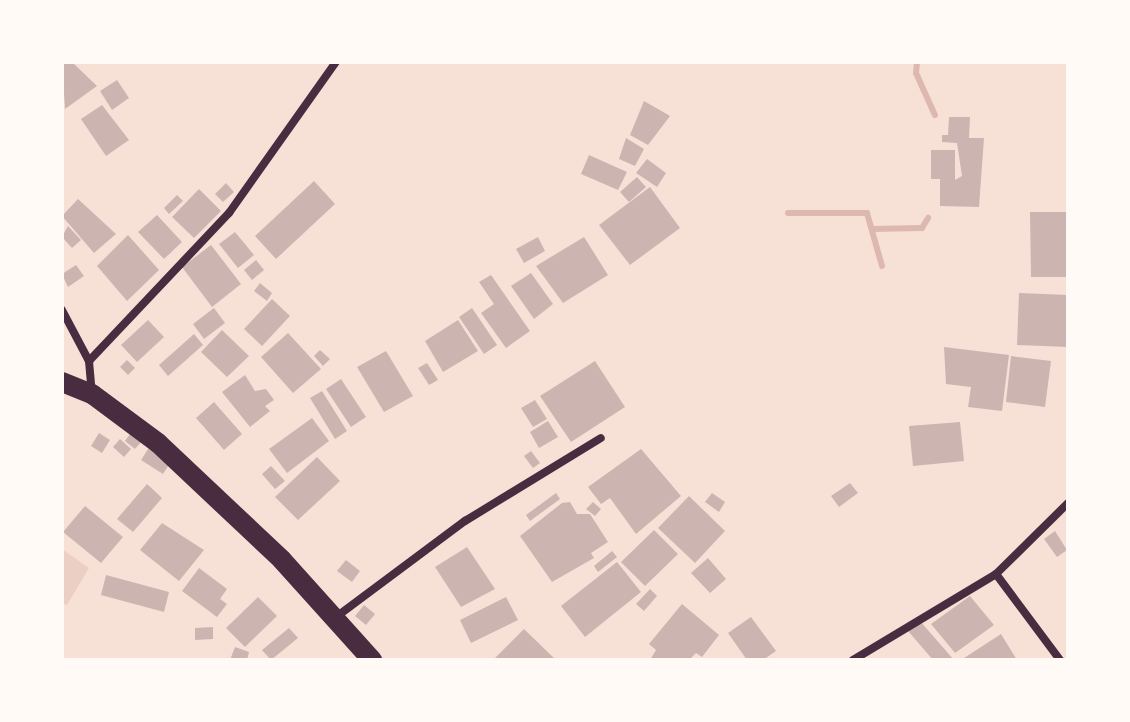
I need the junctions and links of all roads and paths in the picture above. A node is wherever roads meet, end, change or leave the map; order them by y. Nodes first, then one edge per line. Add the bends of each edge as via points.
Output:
1 (336, 62) edge
2 (62, 310) edge
3 (89, 361) junction
4 (62, 382) edge
5 (92, 394) junction
6 (601, 438) dead end
7 (1068, 503) edge
8 (996, 574) junction
9 (335, 618) junction
10 (372, 660) edge
11 (853, 660) edge
12 (1060, 660) edge

1 - 3 street via 229,213
2 - 3 street
3 - 5 street
4 - 5 highway
5 - 9 highway via 158,443
6 - 9 street via 465,521
7 - 8 street
8 - 11 street
8 - 12 street
9 - 10 highway

